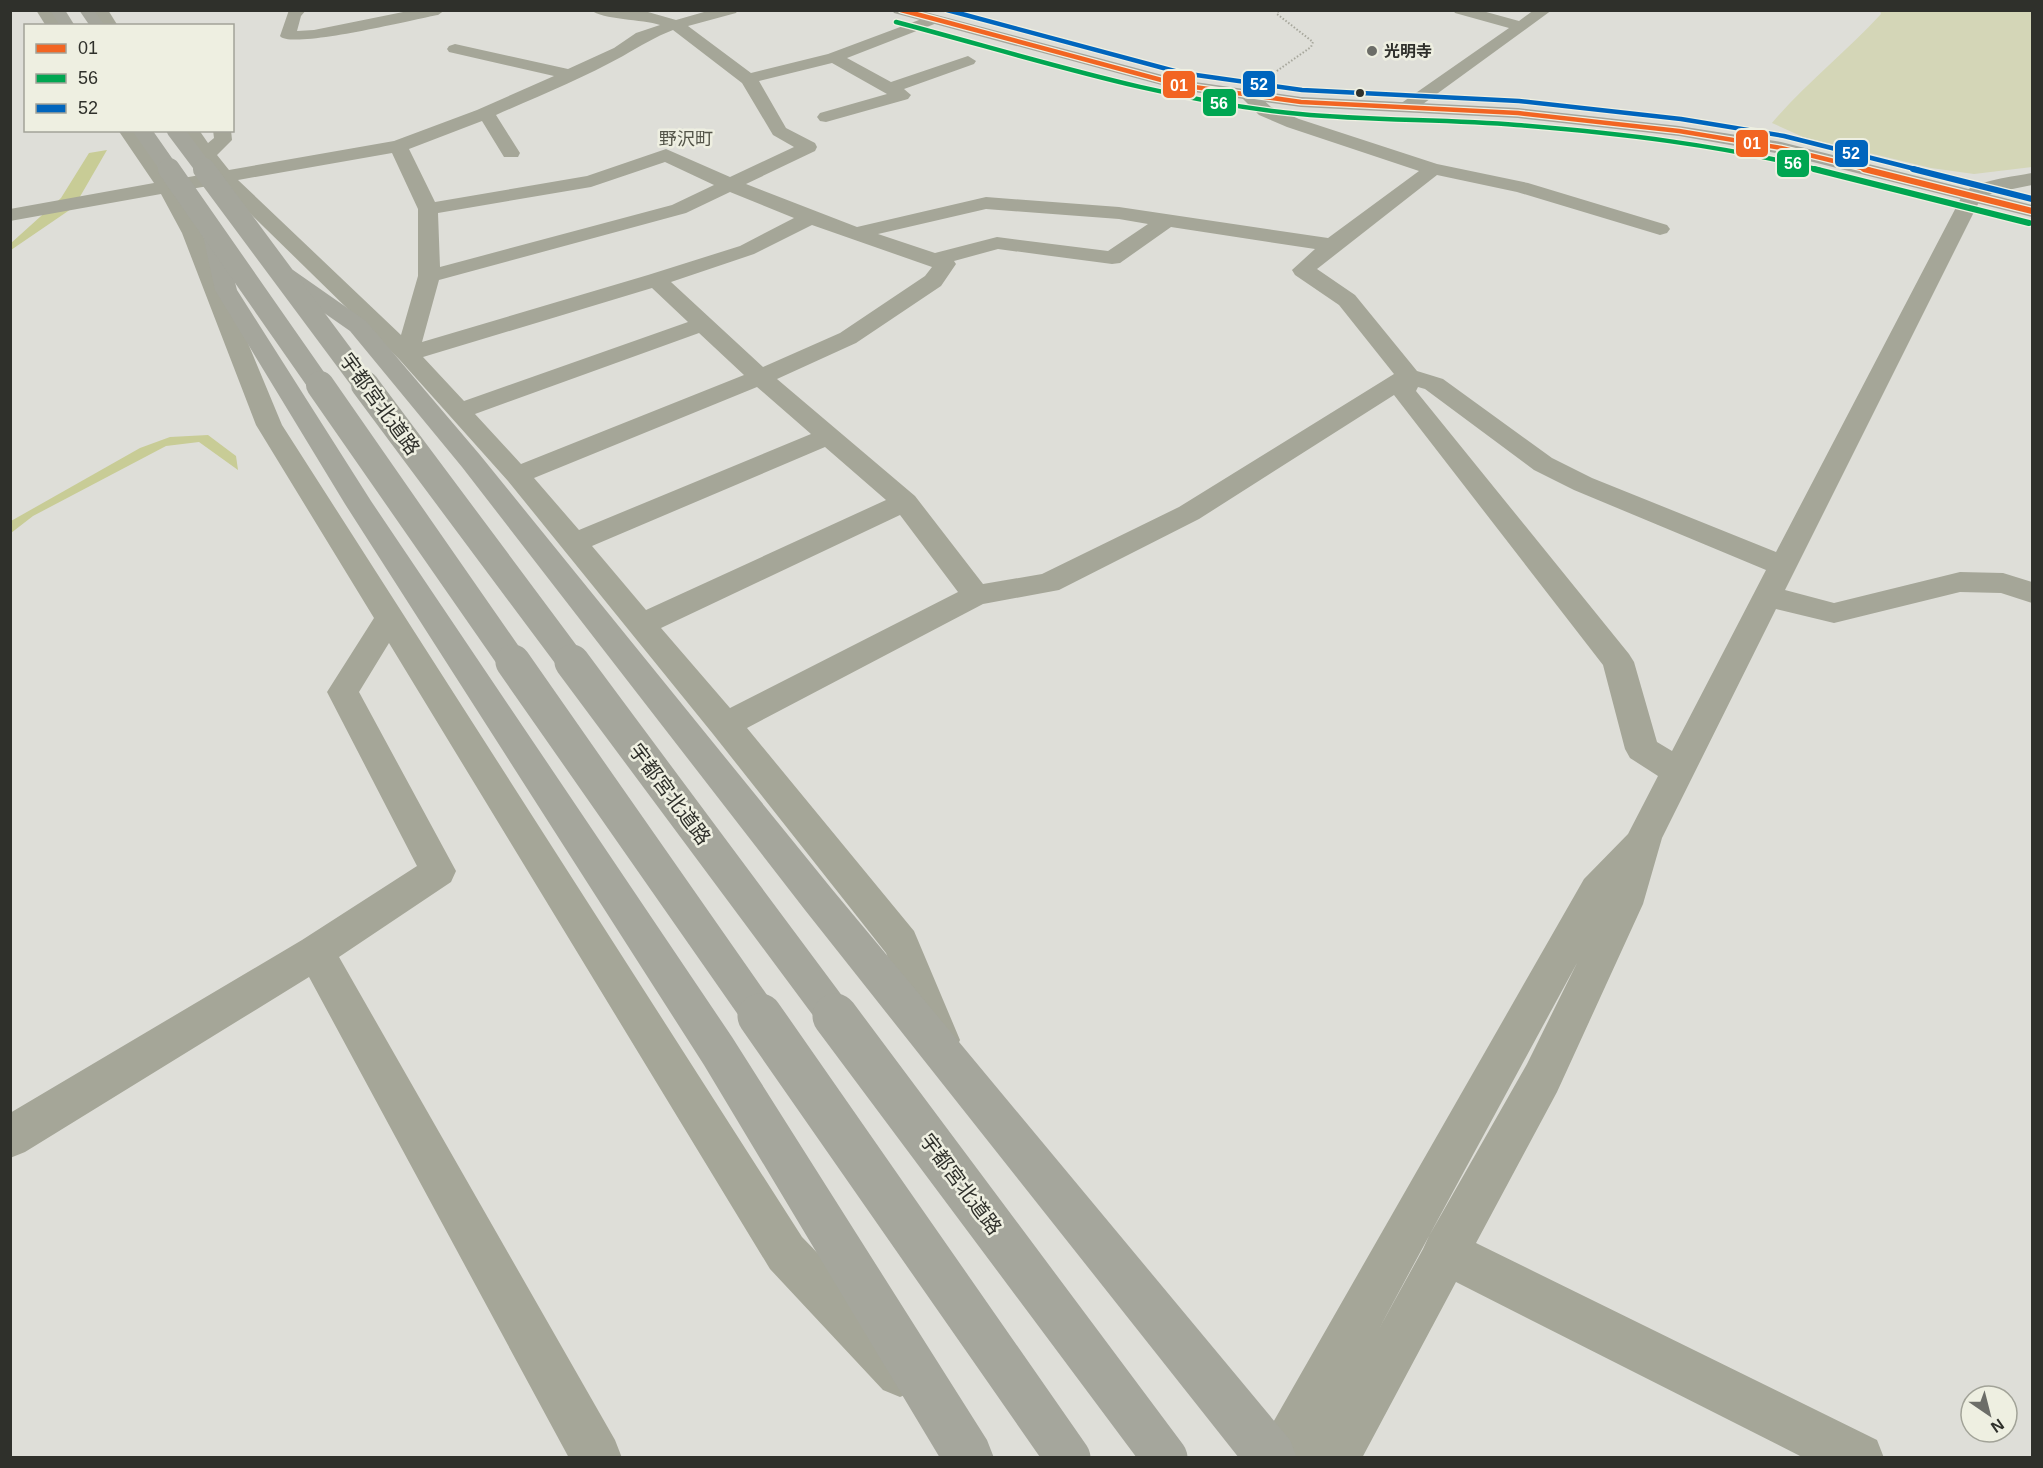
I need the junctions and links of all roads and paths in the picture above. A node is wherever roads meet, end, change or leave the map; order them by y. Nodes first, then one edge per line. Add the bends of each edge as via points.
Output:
1 (43, 10) edge
2 (57, 10) edge
3 (86, 10) edge
4 (100, 10) edge
5 (299, 10) edge
6 (438, 10) edge
7 (598, 10) edge
8 (731, 10) edge
9 (899, 10) edge
10 (1279, 10) edge
11 (1460, 10) edge
12 (1545, 10) edge
13 (933, 20) junction
14 (53, 24) edge
15 (67, 24) edge
16 (96, 24) edge
17 (110, 24) edge
18 (676, 25) junction
19 (1521, 27) junction
20 (455, 49) dead end
21 (834, 57) junction
22 (968, 60) dead end
23 (572, 75) junction
24 (748, 79) junction
25 (890, 88) junction
26 (1250, 97) junction
27 (1406, 108) junction
28 (487, 114) junction
29 (826, 117) dead end
30 (128, 132) edge
31 (143, 132) edge
32 (177, 132) edge
33 (191, 132) edge
34 (398, 146) junction
35 (511, 153) dead end
36 (217, 154) edge
37 (1433, 169) junction
38 (2032, 179) edge
39 (731, 185) junction
40 (166, 186) junction
41 (29, 192) dead end
42 (1973, 194) junction
43 (43, 209) junction
44 (428, 209) junction
45 (2032, 211) edge
46 (10, 215) edge
47 (811, 218) junction
48 (1167, 220) junction
49 (1660, 229) dead end
50 (212, 231) junction
51 (857, 233) junction
52 (10, 236) edge
53 (1332, 245) junction
54 (935, 260) junction
55 (285, 275) junction
56 (429, 276) junction
57 (656, 280) junction
58 (703, 324) junction
59 (408, 354) junction
60 (1408, 376) junction
61 (760, 377) junction
62 (460, 411) junction
63 (828, 436) junction
64 (517, 475) junction
65 (905, 502) junction
66 (574, 543) junction
67 (1783, 566) junction
68 (2032, 593) edge
69 (976, 595) junction
70 (1768, 595) junction
71 (389, 618) junction
72 (641, 625) junction
73 (725, 726) junction
74 (1678, 772) junction
75 (1644, 838) junction
76 (316, 952) junction
77 (947, 1058) junction
78 (10, 1137) edge
79 (1446, 1252) junction
80 (959, 1441) edge
81 (597, 1458) edge
82 (1068, 1458) edge
83 (1165, 1458) edge
84 (1272, 1458) edge
85 (1281, 1458) edge
86 (1334, 1458) edge
87 (1859, 1458) edge

1 - 14 street
2 - 15 highway
3 - 16 highway
4 - 17 street
5 - 6 street via 294,14 288,36 314,35
7 - 18 street via 638,14
8 - 18 street
9 - 13 highway
10 - 26 path via 1277,14 1285,22 1313,42
11 - 19 street
12 - 19 street
13 - 21 street
13 - 26 highway via 1142,77
18 - 23 street via 627,44
18 - 24 street
19 - 27 street
20 - 23 street
21 - 24 street
21 - 25 street
22 - 25 street
23 - 28 street
24 - 39 street via 779,130 808,147
25 - 29 street via 902,95
26 - 27 highway
26 - 37 street via 1265,111 1293,123
27 - 42 highway via 1518,113 1690,132 1781,148
28 - 34 street
28 - 35 street
30 - 40 street
31 - 50 highway, 宇都宮北道路, bridge
32 - 55 highway, 宇都宮北道路, bridge
33 - 36 street
34 - 36 street
34 - 44 street
36 - 40 street
36 - 59 street
37 - 49 street via 1521,187
37 - 53 street
38 - 42 street
39 - 44 street via 666,155 591,181
39 - 47 street
39 - 56 street via 679,209
40 - 43 street
40 - 71 street via 192,233 269,425
41 - 43 street via 38,192
42 - 45 highway
42 - 67 street
43 - 46 street
43 - 52 street
44 - 56 street
47 - 51 street
47 - 57 street via 747,250
48 - 51 street via 986,203
48 - 53 street
48 - 54 street via 1112,258 997,243
50 - 80 highway via 226,290 366,514 718,1051
50 - 82 highway, 宇都宮北道路, bridge
51 - 54 street
53 - 60 street via 1303,270 1347,300
54 - 61 street via 945,264 933,281 848,338
55 - 77 highway via 358,326 471,461
55 - 83 highway, 宇都宮北道路, bridge
56 - 59 street
57 - 58 street
57 - 59 street
58 - 61 street
58 - 62 street
59 - 62 street
60 - 67 street via 1434,384 1543,464
60 - 69 street via 1189,513 1049,583
60 - 74 street via 1404,392 1618,662 1642,749
61 - 63 street
61 - 64 street
62 - 64 street
63 - 65 street
63 - 66 street
64 - 66 street
65 - 69 street
65 - 72 street
66 - 72 street
67 - 70 street
68 - 70 street via 2003,583 1960,582 1834,613
69 - 73 street
70 - 74 street
71 - 76 street via 343,692 438,871
71 - 80 street via 786,1253
72 - 73 street
73 - 77 street via 901,943
74 - 75 street
75 - 79 street via 1624,904 1542,1078
75 - 85 street via 1597,890
76 - 78 street
76 - 81 street
77 - 84 highway
79 - 86 street
79 - 87 street

